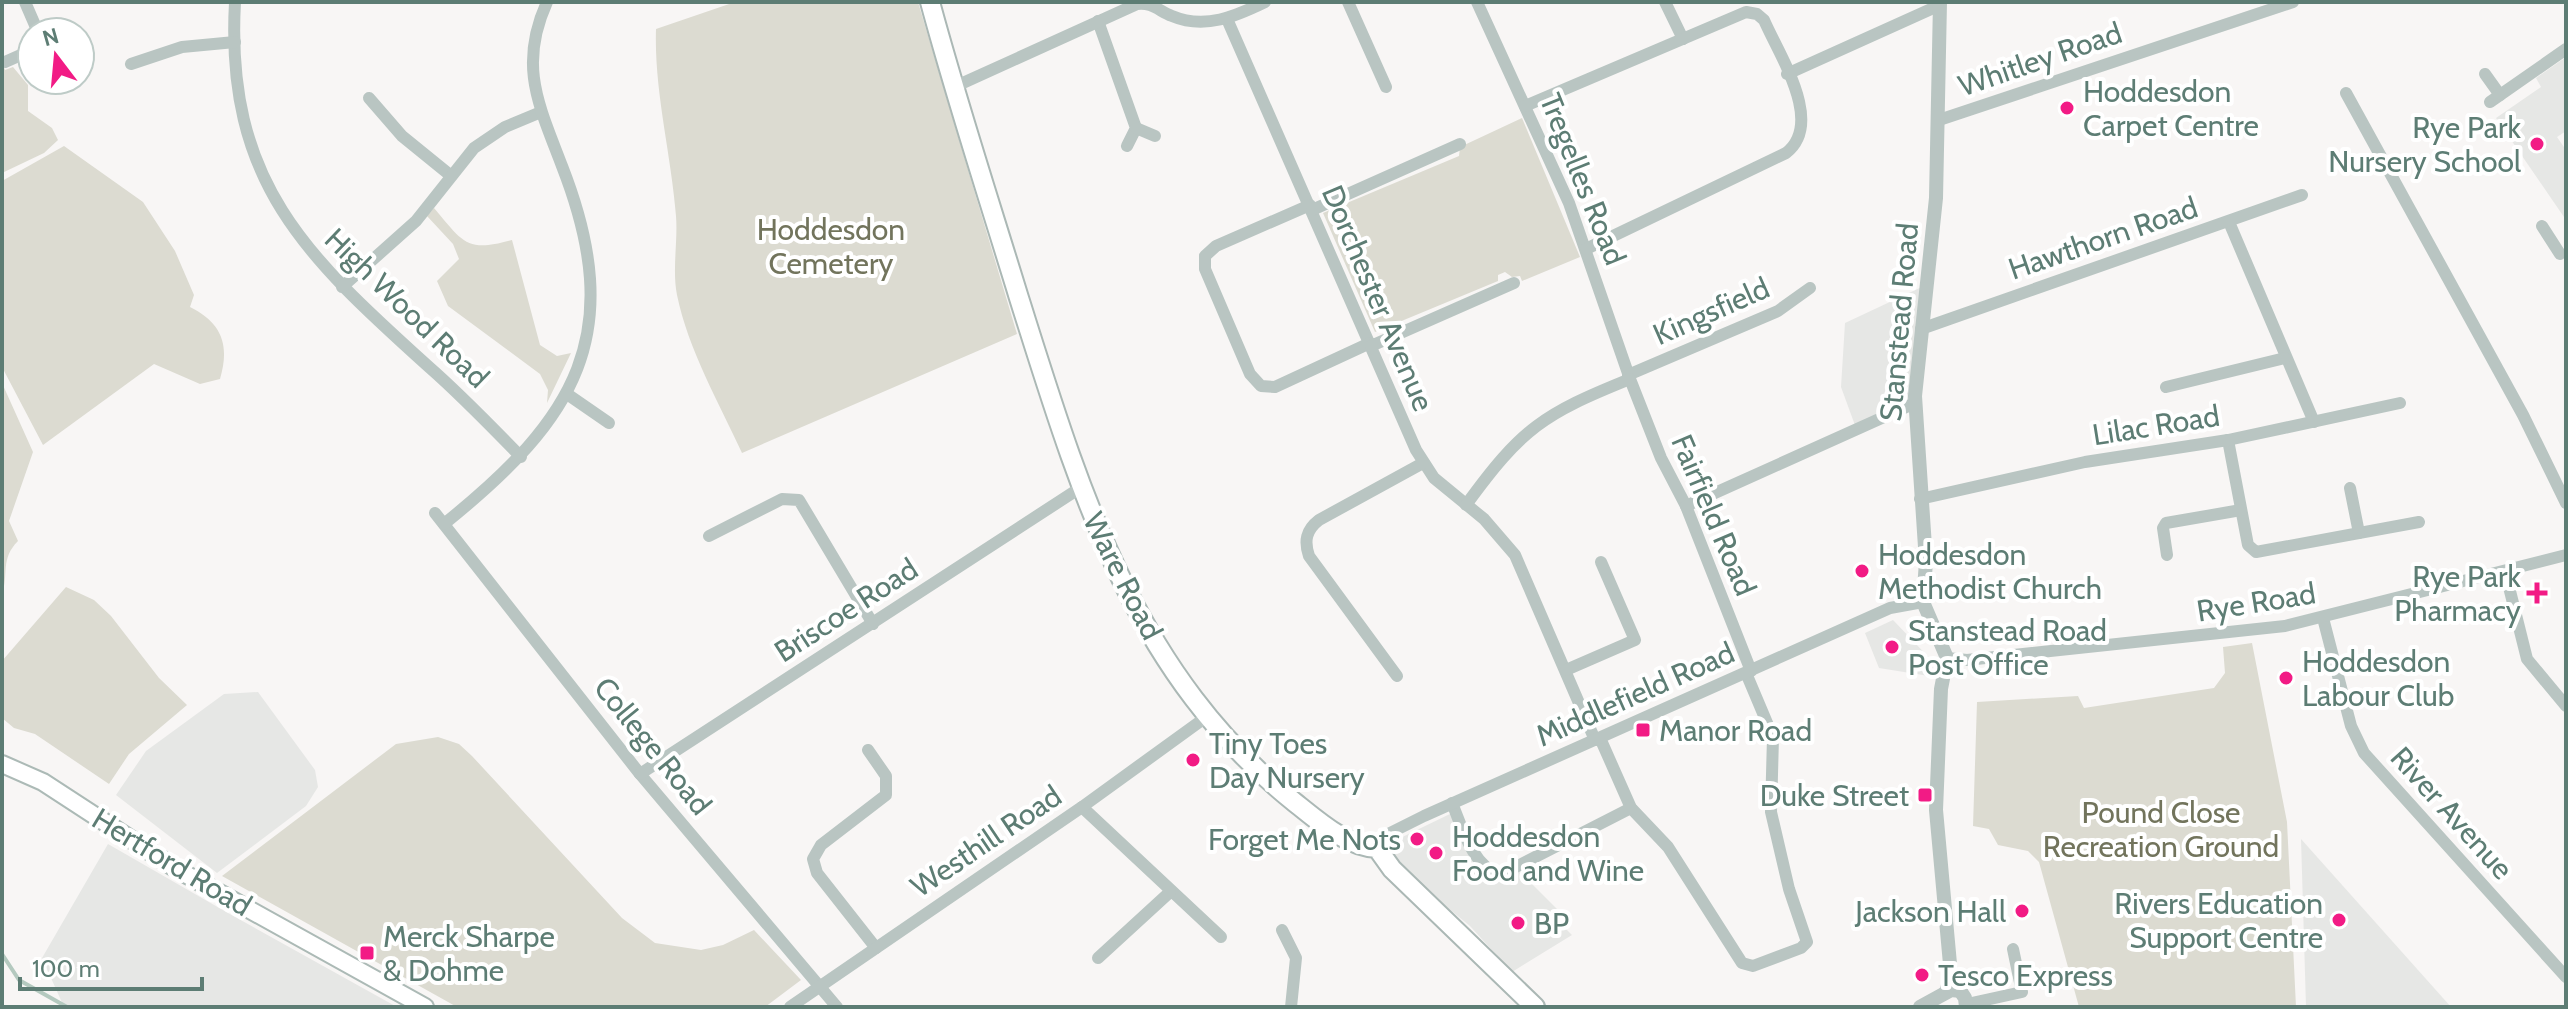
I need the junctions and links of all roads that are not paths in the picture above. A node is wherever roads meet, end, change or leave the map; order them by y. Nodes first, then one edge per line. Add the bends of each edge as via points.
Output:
1 (235, 2) edge
2 (547, 2) edge
3 (930, 2) edge
4 (1142, 2) edge
5 (1265, 2) edge
6 (1348, 2) edge
7 (1477, 2) edge
8 (1665, 2) edge
9 (2293, 2) edge
10 (1940, 3) edge
11 (1227, 19) junction
12 (1098, 21) junction
13 (1683, 39) junction
14 (235, 42) junction
15 (2566, 49) edge
16 (16, 57) edge
17 (5, 62) dead end
18 (131, 64) dead end
19 (1787, 74) junction
20 (2485, 74) dead end
21 (954, 87) junction
22 (1386, 87) dead end
23 (2346, 93) dead end
24 (369, 98) dead end
25 (1525, 106) junction
26 (541, 112) junction
27 (1939, 120) junction
28 (1136, 128) junction
29 (1155, 136) dead end
30 (1460, 144) dead end
31 (1127, 146) dead end
32 (450, 175) junction
33 (2302, 195) dead end
34 (1311, 207) junction
35 (2229, 222) junction
36 (2542, 226) dead end
37 (2566, 236) edge
38 (1586, 249) junction
39 (1514, 283) dead end
40 (342, 287) junction
41 (1810, 288) dead end
42 (1921, 329) junction
43 (1370, 345) junction
44 (2285, 358) junction
45 (1629, 377) junction
46 (2166, 387) dead end
47 (567, 394) junction
48 (1915, 403) junction
49 (2400, 403) dead end
50 (2314, 422) junction
51 (609, 423) dead end
52 (2228, 440) junction
53 (521, 457) junction
54 (1423, 463) junction
55 (1080, 488) junction
56 (2350, 488) dead end
57 (1920, 499) junction
58 (2566, 503) edge
59 (1466, 505) junction
60 (1686, 506) junction
61 (2241, 510) junction
62 (435, 513) dead end
63 (2419, 522) dead end
64 (444, 524) junction
65 (2359, 533) junction
66 (709, 536) dead end
67 (2167, 555) dead end
68 (2566, 555) edge
69 (1601, 562) dead end
70 (2505, 571) junction
71 (1923, 602) junction
72 (2323, 618) junction
73 (873, 624) junction
74 (1947, 658) junction
75 (1566, 670) junction
76 (1749, 672) junction
77 (1397, 676) dead end
78 (2566, 706) edge
79 (1209, 715) junction
80 (1598, 739) junction
81 (868, 750) dead end
82 (2, 764) edge
83 (640, 774) junction
84 (1452, 803) junction
85 (1082, 807) junction
86 (1631, 808) junction
87 (1377, 848) junction
88 (1170, 892) junction
89 (1282, 930) dead end
90 (1221, 937) dead end
91 (876, 948) junction
92 (2013, 949) dead end
93 (1098, 958) dead end
94 (2566, 977) edge
95 (819, 986) junction
96 (2022, 992) junction
97 (1960, 999) edge
98 (425, 1007) edge
99 (790, 1007) edge
100 (837, 1007) edge
101 (1291, 1007) edge
102 (1535, 1007) edge
103 (1920, 1007) edge
104 (2026, 1007) edge

1 - 14 street, High Wood Road
2 - 26 street via 532,54
3 - 21 main road, Ware Road
4 - 11 street via 1188,21
4 - 12 street
5 - 11 street
6 - 22 street
7 - 25 street, Tregelles Road
8 - 13 street
9 - 27 street, Whitley Road
10 - 19 street
10 - 27 street, Stanstead Road
11 - 34 street, Dorchester Avenue
12 - 21 street
12 - 28 street
13 - 19 street via 1746,12 1757,14
13 - 25 street
14 - 18 street via 182,47
14 - 40 street, High Wood Road via 243,115 262,179 291,228
15 - 20 street via 2495,99
16 - 17 street
19 - 38 street via 1803,120 1793,148
21 - 55 main road, Ware Road
23 - 58 street
24 - 32 street via 402,136
25 - 38 street, Tregelles Road
26 - 32 street via 489,136
26 - 47 street via 572,194 588,274 587,340
27 - 42 street, Stanstead Road
28 - 29 street
28 - 31 street
30 - 34 street
32 - 40 street via 416,221
33 - 35 street, Hawthorn Road
34 - 43 street, Dorchester Avenue
34 - 43 street via 1216,246 1205,256 1205,269 1243,359 1255,382 1269,387
35 - 42 street, Hawthorn Road
35 - 44 street
36 - 37 street via 2557,248
38 - 45 street, Tregelles Road
39 - 43 street
40 - 53 street, High Wood Road
41 - 45 street, Kingsfield via 1778,311
42 - 48 street, Stanstead Road
43 - 54 street, Dorchester Avenue
44 - 46 street
44 - 50 street
45 - 59 street, Kingsfield via 1542,419 1513,445
45 - 60 street, Fairfield Road
47 - 51 street
47 - 53 street
48 - 57 street, Stanstead Road
48 - 60 street
49 - 50 street, Lilac Road
50 - 52 street, Lilac Road
52 - 57 street, Lilac Road via 2085,462
52 - 61 street
53 - 64 street
54 - 59 street, Dorchester Avenue
54 - 77 street via 1319,520 1306,540 1309,556
55 - 73 street, Briscoe Road
55 - 79 main road, Ware Road via 1133,605
56 - 65 street
57 - 71 street, Stanstead Road via 1926,562
59 - 75 street, Dorchester Avenue via 1496,531 1523,569
60 - 76 street, Fairfield Road
61 - 65 street via 2248,545 2256,552
61 - 67 street via 2166,523
62 - 64 street, College Road
63 - 65 street
64 - 83 street, College Road
66 - 73 street via 782,499 799,500
68 - 70 street, Rye Road
69 - 75 street via 1635,640
70 - 72 street, Rye Road
70 - 78 street via 2527,659
71 - 74 street, Stanstead Road
71 - 76 street, Middlefield Road via 1890,608
72 - 74 street, Rye Road via 2245,633
72 - 94 street, River Avenue via 2351,726 2364,753
73 - 83 street, Briscoe Road
74 - 97 street via 1936,810 1951,975
75 - 80 street, Dorchester Avenue
76 - 80 street, Middlefield Road
76 - 86 street, Dorchester Avenue via 1773,737 1773,822 1807,942 1756,965 1744,965 1668,847
79 - 85 street, Westhill Road
79 - 87 main road, Ware Road via 1256,769 1290,798 1352,841
80 - 84 street, Middlefield Road
80 - 86 street, Dorchester Avenue
81 - 91 street via 886,776 886,795 818,848 813,859 817,873
82 - 98 main road, Hertford Road via 43,782 178,870
83 - 95 street, College Road
84 - 86 street via 1477,857 1500,875
84 - 87 street, Middlefield Road via 1390,833
85 - 88 street
85 - 91 street, Westhill Road
87 - 102 main road, Ware Road via 1392,869
88 - 90 street
88 - 93 street
89 - 101 street via 1296,958
91 - 95 street, Westhill Road
92 - 96 street
95 - 99 street, Westhill Road
95 - 100 street, College Road
96 - 97 street
96 - 104 street
97 - 103 street

